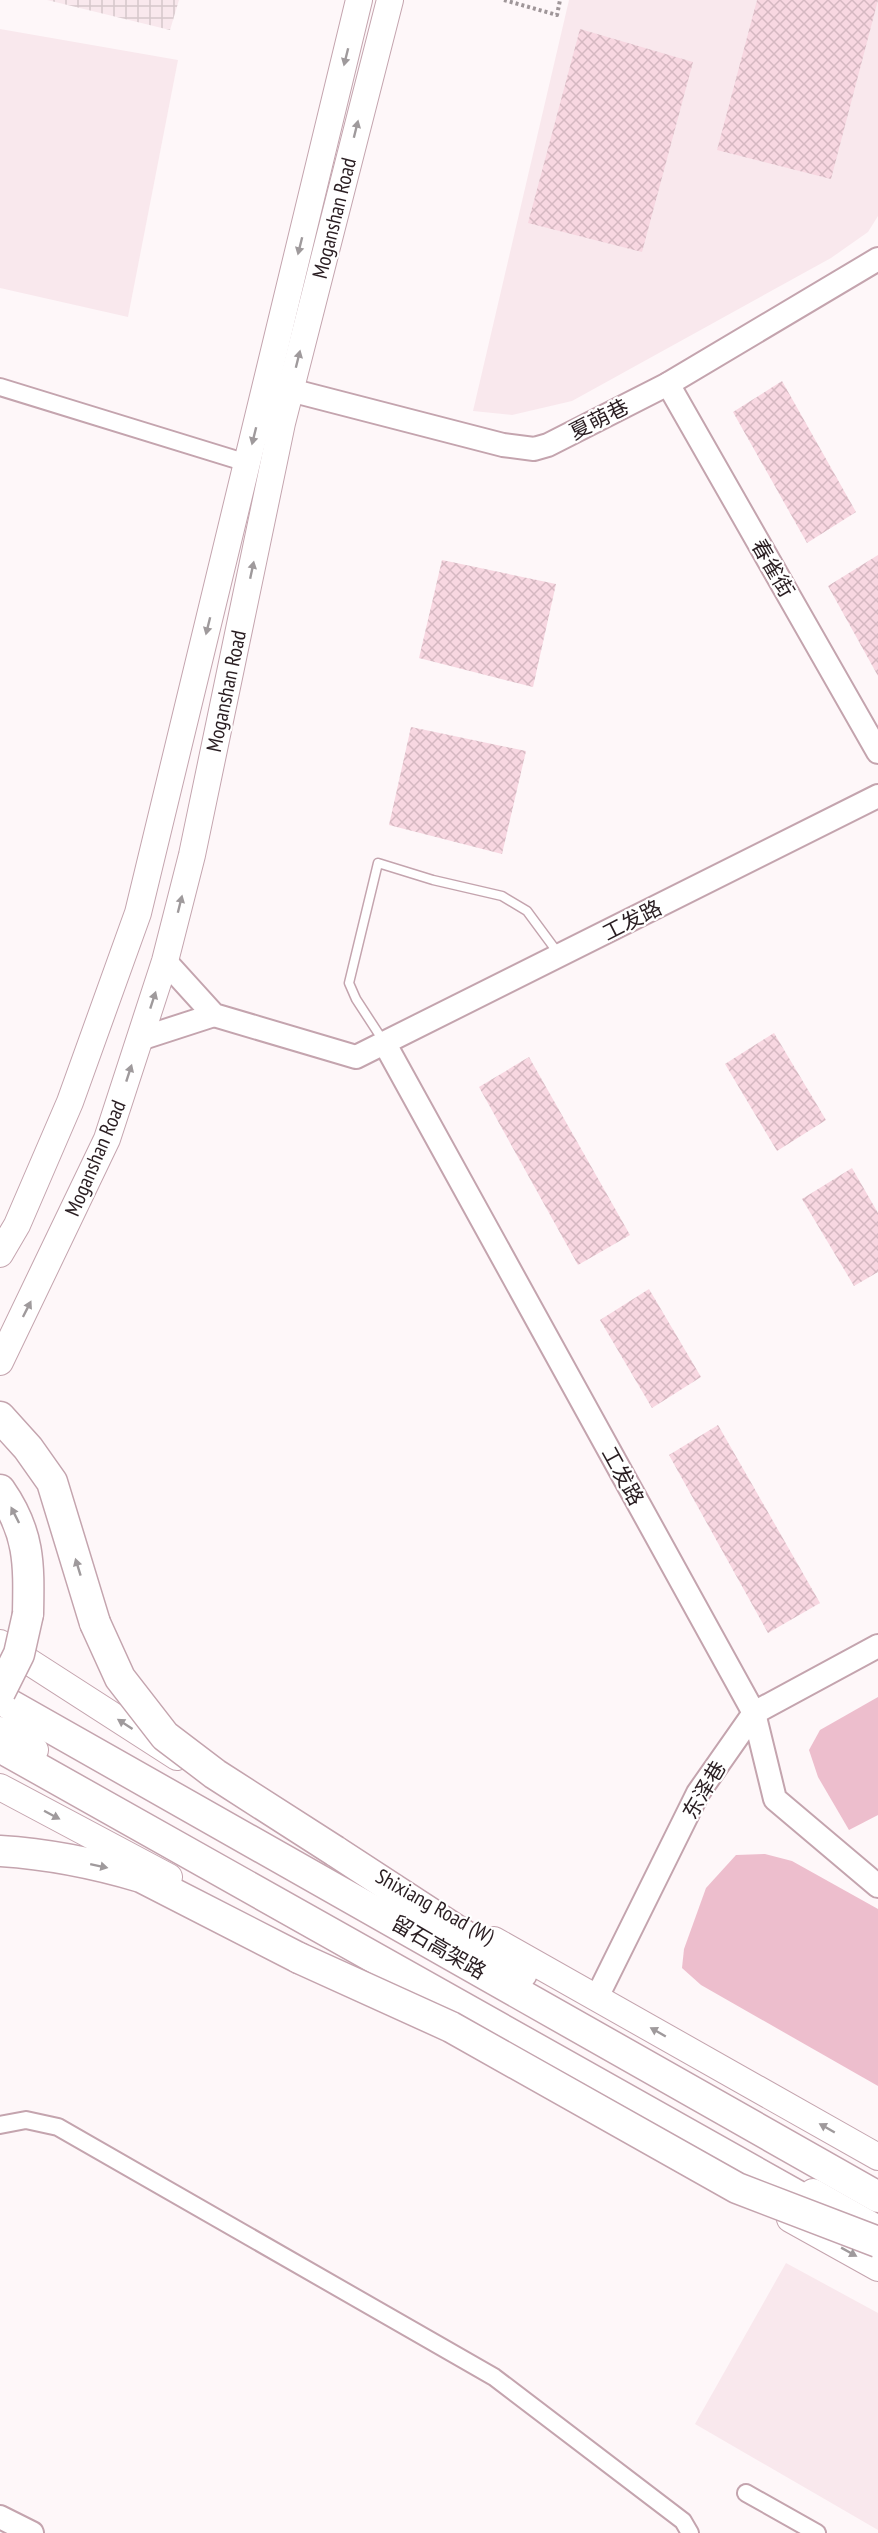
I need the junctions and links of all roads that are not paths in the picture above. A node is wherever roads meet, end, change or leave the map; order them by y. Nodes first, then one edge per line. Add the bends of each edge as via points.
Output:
1 (359, 0) edge
2 (390, 0) edge
3 (878, 259) edge
4 (668, 384) junction
5 (0, 387) edge
6 (290, 390) junction
7 (247, 463) junction
8 (878, 752) edge
9 (878, 796) edge
10 (560, 956) junction
11 (165, 961) junction
12 (214, 1015) junction
13 (140, 1040) junction
14 (385, 1044) junction
15 (0, 1254) edge
16 (0, 1362) edge
17 (0, 1416) edge
18 (0, 1490) edge
19 (0, 1643) edge
20 (878, 1646) edge
21 (0, 1692) edge
22 (0, 1699) edge
23 (0, 1704) edge
24 (754, 1713) junction
25 (0, 1730) edge
26 (0, 1747) edge
27 (0, 1787) edge
28 (0, 1851) edge
29 (236, 1851) junction
30 (878, 1886) edge
31 (597, 1997) junction
32 (684, 2086) junction
33 (0, 2125) edge
34 (878, 2157) edge
35 (878, 2198) edge
36 (878, 2229) edge
37 (878, 2242) edge
38 (878, 2268) edge
39 (746, 2493) dead end
40 (0, 2517) edge
41 (32, 2533) edge
42 (690, 2533) edge
43 (817, 2533) edge

1 -> 7 main road, Moganshan Road
6 -> 2 main road, Moganshan Road
3 - 4 street, 夏萌巷
4 - 6 street, 夏萌巷 via 534,449 503,445
4 - 8 street, 春雀街
5 - 7 street
11 -> 6 main road, Moganshan Road via 192,855
7 -> 15 main road, Moganshan Road via 138,913 70,1102 17,1225
9 - 10 street, 工发路
10 - 14 street, 工发路
10 - 14 lane via 527,911 502,896 378,863 349,983
11 - 12 street
13 -> 11 main road, Moganshan Road
12 - 13 street
12 - 14 street, 工发路 via 356,1058
16 -> 13 main road, Moganshan Road via 107,1139
14 - 24 street, 工发路
32 -> 17 highway, bridge via 505,1961 215,1774 165,1736 120,1678 103,1642 52,1482
21 -> 18 highway, bridge via 19,1654 28,1614 29,1584 27,1549 20,1523
31 -> 19 main road, Shixiang Road (W) via 237,1795
20 - 24 street, 东泽巷
22 - 32 highway, 留石高架路
23 - 29 main road
24 - 30 street, 工发路 via 775,1799
24 - 31 street, 东泽巷 via 698,1793
25 - 29 main road
26 - 37 highway, 留石高架路, bridge
27 -> 38 main road via 218,1903
28 -> 37 highway, bridge via 45,1854 114,1869 165,1888 299,1958 451,2027 737,2188
29 - 35 main road
29 - 36 main road
34 -> 31 main road, Shixiang Road (W)
32 - 35 highway, 留石高架路
33 - 42 street via 26,2120 58,2127 494,2377 683,2521
39 - 43 street
40 - 41 street

